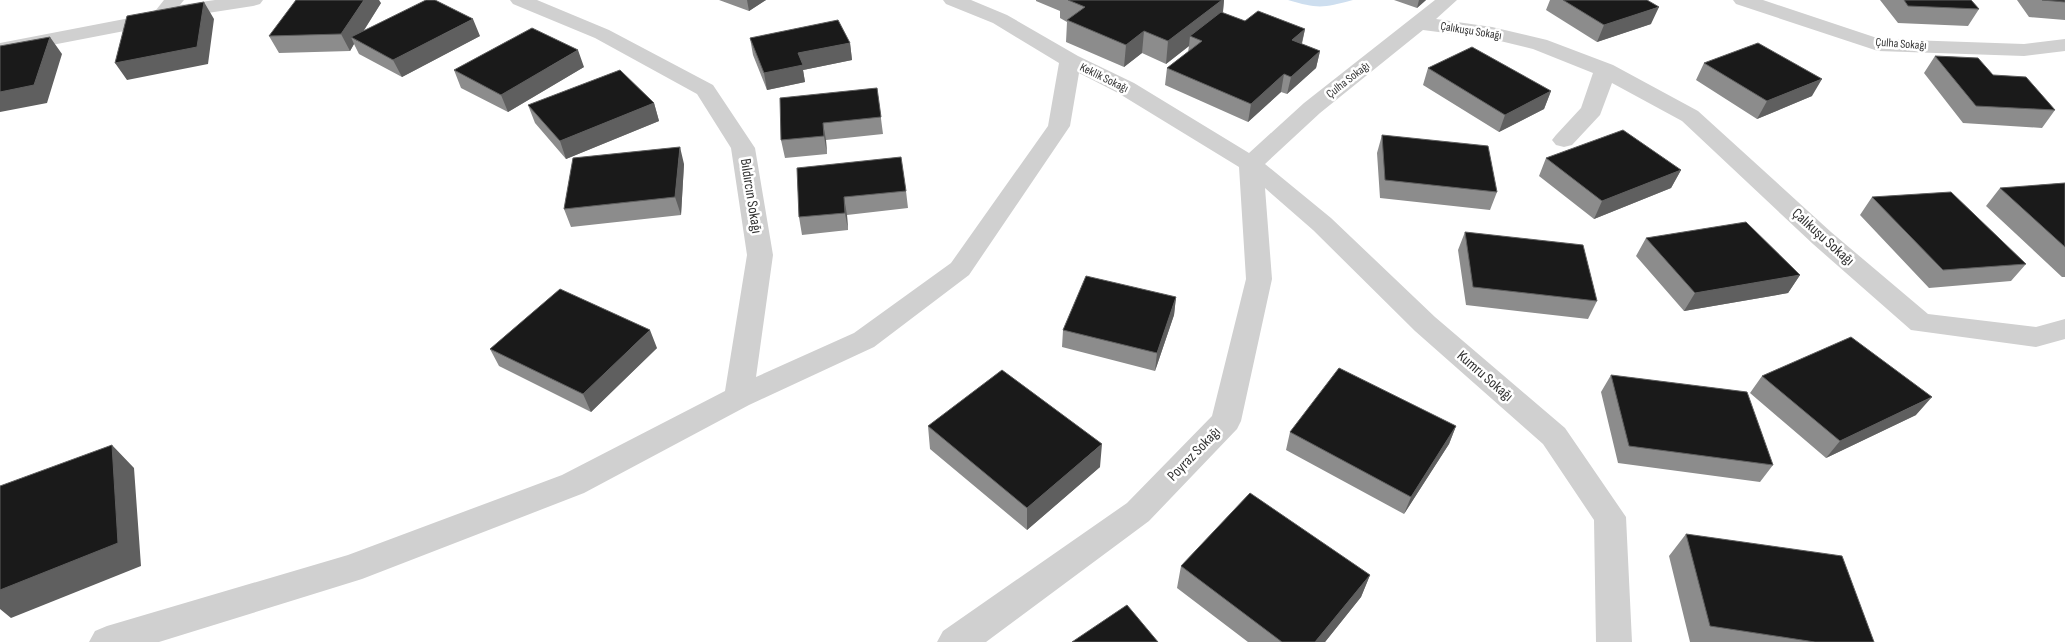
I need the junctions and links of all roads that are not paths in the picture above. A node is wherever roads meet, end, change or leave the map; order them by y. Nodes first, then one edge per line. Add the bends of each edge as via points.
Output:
1 (253, 0) edge
2 (520, 0) edge
3 (953, 0) edge
4 (1447, 0) edge
5 (1743, 0) edge
6 (168, 7) edge
7 (1420, 23) junction
8 (2065, 45) edge
9 (0, 49) edge
10 (1070, 61) junction
11 (1605, 70) junction
12 (1564, 140) dead end
13 (1251, 164) junction
14 (2065, 329) edge
15 (739, 397) junction
16 (107, 642) edge
17 (955, 642) edge
18 (1614, 642) edge

1 - 6 street
2 - 15 street, Bıldırcın Sokağı via 602,34 705,90 743,148 760,255
3 - 10 street, Keklik Sokağı via 1000,19
4 - 7 street, Çulha Sokağı
5 - 8 street, Çulha Sokağı via 1878,45 2024,50
6 - 9 street via 140,22
7 - 11 street, Çalıkuşu Sokağı via 1492,33 1540,44
7 - 13 street, Çulha Sokağı via 1312,108
10 - 13 street, Keklik Sokağı via 1126,88
10 - 15 street via 1059,126 960,269 864,340
11 - 12 street via 1592,110
11 - 14 street, Çalıkuşu Sokağı via 1690,116 1822,238 1921,323 2036,337
13 - 17 street, Poyraz Sokağı via 1259,279 1226,421 1138,512
13 - 18 street, Kumru Sokağı via 1322,224 1425,324 1554,436 1610,517
15 - 16 street via 573,484 350,569

